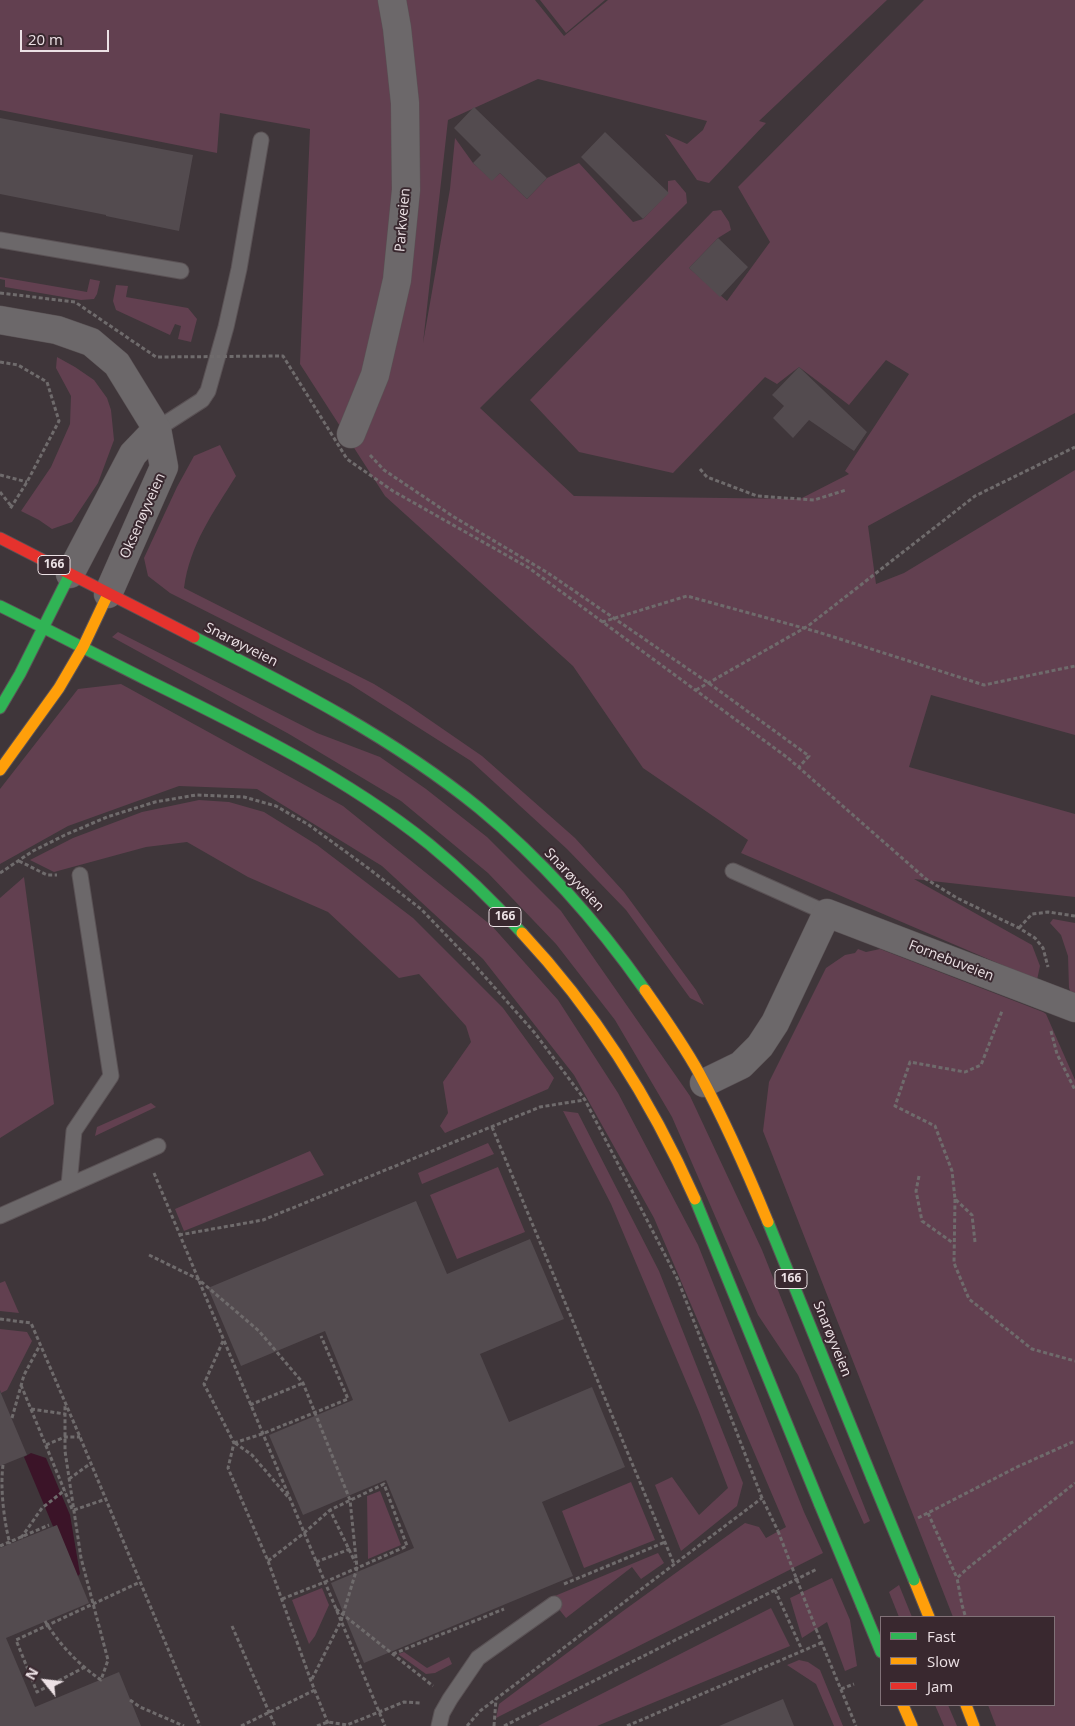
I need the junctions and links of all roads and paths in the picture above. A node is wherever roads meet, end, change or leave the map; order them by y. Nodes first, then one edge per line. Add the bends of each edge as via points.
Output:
1 (392, 0) edge
2 (261, 140) dead end
3 (0, 240) edge
4 (181, 271) dead end
5 (0, 293) edge
6 (0, 320) edge
7 (0, 362) edge
8 (157, 429) junction
9 (351, 434) joint
10 (1075, 447) edge
11 (700, 469) dead end
12 (0, 475) edge
13 (27, 482) junction
14 (846, 490) dead end
15 (0, 492) edge
16 (0, 538) edge
17 (70, 574) junction
18 (108, 594) junction
19 (0, 606) edge
20 (613, 618) junction
21 (602, 622) junction
22 (44, 627) junction
23 (804, 628) junction
24 (83, 648) junction
25 (1075, 666) edge
26 (710, 684) junction
27 (696, 690) junction
28 (0, 708) edge
29 (799, 767) junction
30 (0, 770) edge
31 (19, 861) junction
32 (733, 872) dead end
33 (0, 873) edge
34 (80, 875) joint
35 (827, 914) junction
36 (1075, 916) edge
37 (1019, 928) junction
38 (1049, 974) dead end
39 (1013, 984) junction
40 (1075, 1008) edge
41 (1051, 1025) dead end
42 (704, 1084) junction
43 (1075, 1090) edge
44 (585, 1100) junction
45 (492, 1127) junction
46 (152, 1149) joint
47 (919, 1176) dead end
48 (69, 1185) junction
49 (955, 1199) junction
50 (0, 1216) edge
51 (179, 1235) junction
52 (975, 1242) dead end
53 (954, 1243) junction
54 (149, 1255) dead end
55 (198, 1279) junction
56 (0, 1319) edge
57 (321, 1336) dead end
58 (223, 1340) junction
59 (40, 1345) junction
60 (1075, 1361) edge
61 (303, 1383) junction
62 (21, 1385) junction
63 (65, 1401) junction
64 (250, 1405) junction
65 (31, 1410) junction
66 (65, 1414) junction
67 (12, 1418) dead end
68 (262, 1434) junction
69 (65, 1437) junction
70 (80, 1437) junction
71 (1075, 1440) edge
72 (234, 1442) junction
73 (46, 1445) junction
74 (91, 1463) junction
75 (3, 1465) dead end
76 (69, 1479) junction
77 (1075, 1483) edge
78 (65, 1490) junction
79 (762, 1498) junction
80 (106, 1499) junction
81 (350, 1500) junction
82 (291, 1501) junction
83 (74, 1510) junction
84 (330, 1510) junction
85 (928, 1512) junction
86 (75, 1515) junction
87 (911, 1521) dead end
88 (49, 1525) dead end
89 (304, 1533) junction
90 (21, 1538) junction
91 (10, 1543) junction
92 (0, 1546) edge
93 (350, 1549) junction
94 (268, 1561) junction
95 (316, 1562) junction
96 (674, 1564) junction
97 (357, 1568) junction
98 (818, 1569) dead end
99 (957, 1578) junction
100 (140, 1582) junction
101 (325, 1582) junction
102 (775, 1590) junction
103 (282, 1599) junction
104 (93, 1603) junction
105 (554, 1604) dead end
106 (509, 1607) dead end
107 (336, 1608) junction
108 (965, 1615) dead end
109 (929, 1616) edge
110 (341, 1622) junction
111 (46, 1623) junction
112 (232, 1626) dead end
113 (821, 1642) junction
114 (802, 1650) junction
115 (880, 1650) edge
116 (393, 1654) junction
117 (85, 1667) junction
118 (311, 1680) junction
119 (854, 1684) dead end
120 (434, 1687) dead end
121 (841, 1689) junction
122 (315, 1690) junction
123 (496, 1699) junction
124 (130, 1700) dead end
125 (903, 1706) edge
126 (966, 1706) edge
127 (379, 1712) junction
128 (270, 1713) junction
129 (440, 1720) edge
130 (329, 1724) edge
131 (469, 1725) edge
132 (184, 1726) edge
133 (200, 1726) edge
134 (241, 1726) edge
135 (275, 1726) edge
136 (317, 1726) edge
137 (385, 1726) edge
138 (494, 1726) edge
139 (504, 1726) edge
140 (627, 1726) edge
141 (856, 1726) edge
142 (912, 1726) edge
143 (974, 1726) edge

1 - 9 street, Parkveien via 405,103 406,190 397,280 375,375
2 - 8 lane via 239,269 208,391 202,400
3 - 4 lane
5 - 21 path, bridge via 75,302 156,357 283,356 348,459 393,491 529,568
6 - 8 street via 57,330 91,342 117,364
7 - 13 path via 18,365 47,382 59,421
8 - 17 street via 133,454
8 - 18 street, Oksenøyveien via 164,467
9 - 20 path via 384,470 454,517 548,573
10 - 23 path via 975,496
11 - 14 path via 707,477 757,496 814,500
12 - 13 path
13 - 15 path via 11,508
16 - 17 main road, Snarøyveien / 166
17 - 18 main road, Snarøyveien / 166
17 - 22 main road
18 - 24 main road, Oksenøyveien
18 - 42 main road, Snarøyveien / 166 via 369,731 481,809 538,862 587,915 641,984
19 - 22 main road, 166
20 - 21 path
20 - 23 path via 687,596
20 - 26 path
21 - 27 path, bridge
22 - 24 main road, 166
22 - 28 main road
23 - 25 path via 984,684
23 - 26 path
24 - 30 main road, Oksenøyveien via 59,688
24 - 115 main road, 166, bridge via 274,743 394,819 443,856 493,903 546,961 607,1041 673,1154 705,1220
26 - 27 path
26 - 29 path via 809,756
27 - 29 path, bridge
29 - 37 path via 926,879 965,903
31 - 33 path
31 - 34 path via 47,875
31 - 44 path via 107,816 155,802 196,795 244,797 276,806 309,825 421,909 534,1032
32 - 35 lane, Fornebuveien
34 - 48 lane via 111,1076 74,1131
35 - 39 street, Fornebuveien
35 - 42 street via 775,1023 760,1046 741,1065
36 - 37 path via 1048,912 1032,914
37 - 38 path via 1039,943
39 - 40 street, Fornebuveien
39 - 49 path via 981,1065 965,1072 910,1062 895,1106 935,1126 952,1171
41 - 43 path via 1057,1054
42 - 109 main road, Snarøyveien / 166, bridge via 722,1116 757,1197
44 - 45 path via 540,1107
44 - 79 path via 678,1280
45 - 51 path via 263,1220
45 - 96 path
46 - 48 lane
46 - 51 path
47 - 53 path via 916,1191 922,1221
48 - 50 lane
49 - 52 path via 972,1215
49 - 53 path
51 - 55 path
53 - 60 path via 954,1263 969,1299 1032,1349
54 - 55 path
55 - 58 path
55 - 61 path via 259,1331
56 - 59 path via 31,1323
57 - 68 path via 348,1399
58 - 64 path
58 - 72 path via 204,1384
59 - 62 path
59 - 63 path
61 - 64 path
61 - 81 path
62 - 65 path
62 - 67 path
63 - 66 path
63 - 70 path
64 - 68 path
65 - 66 path
65 - 73 path
66 - 69 path
68 - 72 path
68 - 82 path
69 - 70 path
69 - 73 path
69 - 76 path
70 - 74 path
71 - 85 path
72 - 82 path via 252,1455
72 - 94 path via 228,1468
73 - 78 path
74 - 76 path
74 - 80 path
75 - 91 path via 1,1477
76 - 83 path
77 - 99 path
78 - 86 path
78 - 90 path via 42,1508
79 - 96 path
79 - 113 path, bridge via 778,1530
80 - 83 path
80 - 100 path
81 - 84 path
81 - 97 path
81 - 97 path via 384,1484 407,1546
82 - 89 path
83 - 86 path
84 - 89 path
84 - 93 path
85 - 87 path
85 - 99 path
86 - 104 path via 81,1558
88 - 90 path
89 - 94 path
89 - 95 path
90 - 91 path
91 - 92 path
93 - 95 path
93 - 97 path
94 - 103 path
95 - 101 path
96 - 123 path
97 - 101 path
97 - 110 path
98 - 102 path
99 - 108 path
100 - 104 path
100 - 133 path
101 - 103 path
101 - 107 path
102 - 114 path
102 - 139 path
103 - 118 path
104 - 111 path
104 - 117 path via 108,1660 102,1680
105 - 129 lane via 478,1658
106 - 116 path
107 - 110 path
107 - 116 path
110 - 118 path
110 - 127 path
111 - 117 path via 55,1638
111 - 117 path via 16,1640 36,1692
112 - 128 path
113 - 114 path
113 - 121 path
114 - 140 path
116 - 120 path
118 - 122 path
119 - 121 path
121 - 141 path
122 - 128 path
122 - 130 path
123 - 131 path
123 - 138 path
124 - 132 path
125 - 142 main road
126 - 143 main road
127 - 129 path via 404,1702 422,1703
127 - 130 path via 347,1725
127 - 137 path
128 - 134 path
128 - 135 path
130 - 136 path

